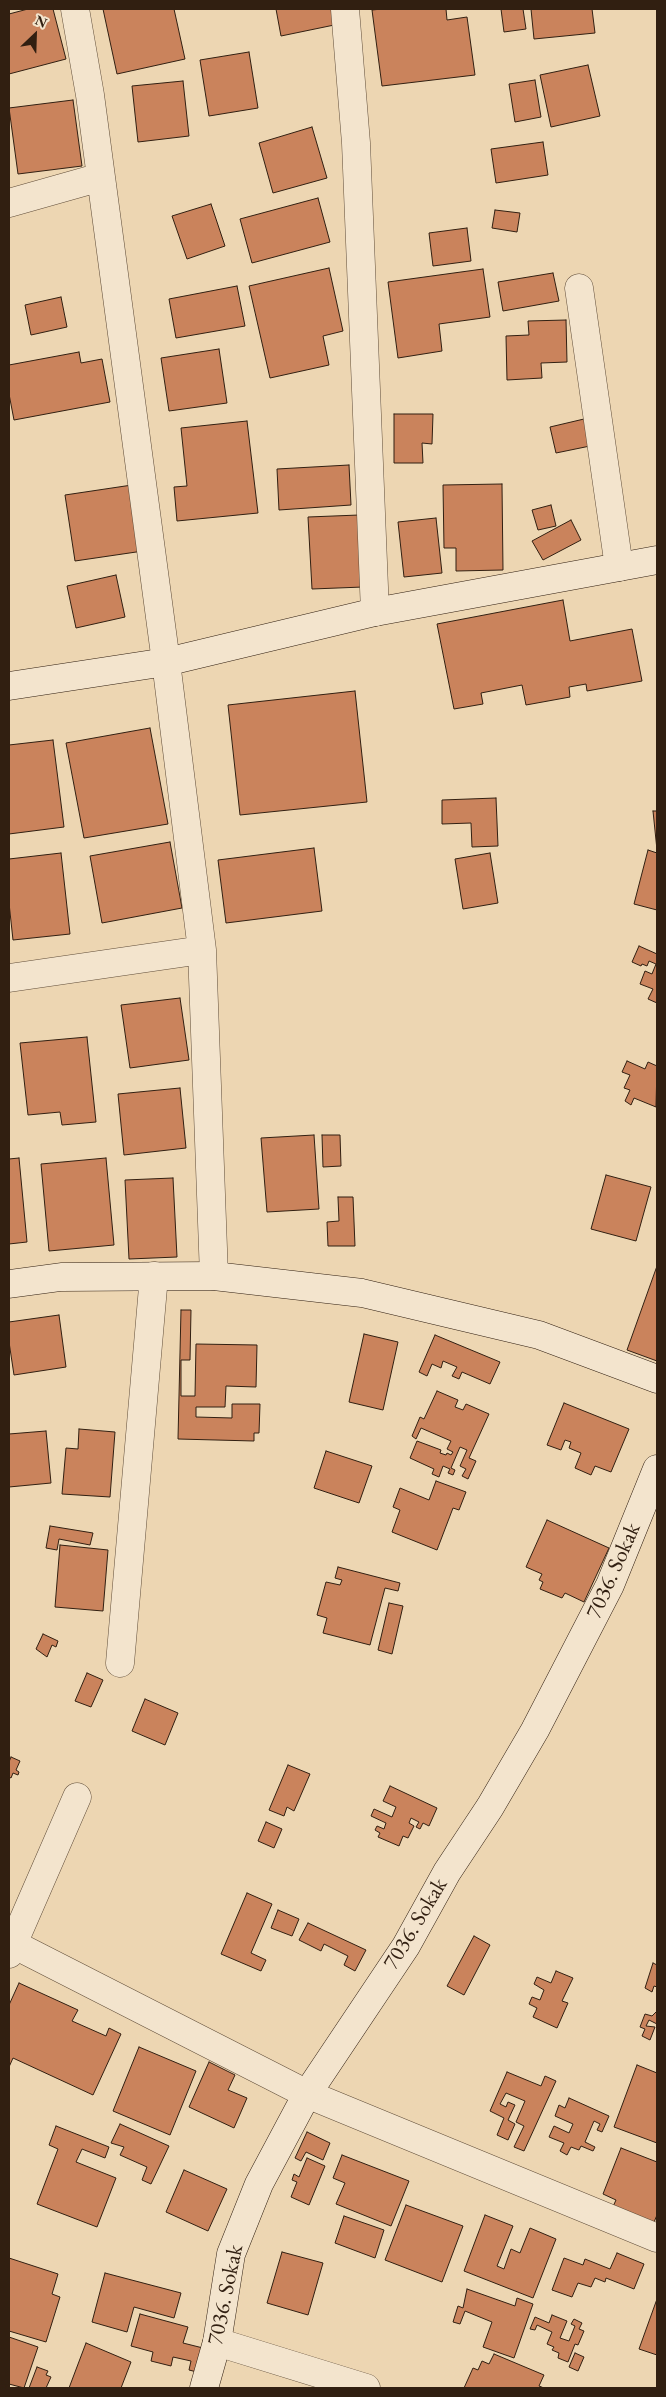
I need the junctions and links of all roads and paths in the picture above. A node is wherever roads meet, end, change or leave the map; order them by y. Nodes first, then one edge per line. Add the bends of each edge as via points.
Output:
1 (75, 9) edge
2 (345, 9) edge
3 (101, 177) junction
4 (9, 203) edge
5 (579, 288) dead end
6 (657, 560) edge
7 (619, 567) junction
8 (375, 612) junction
9 (166, 662) junction
10 (9, 686) edge
11 (202, 950) junction
12 (9, 978) edge
13 (154, 1276) junction
14 (214, 1276) junction
15 (9, 1284) edge
16 (657, 1378) edge
17 (657, 1469) edge
18 (120, 1663) dead end
19 (77, 1797) dead end
20 (11, 1949) edge
21 (307, 2094) junction
22 (657, 2238) edge
23 (217, 2342) junction
24 (204, 2388) edge
25 (366, 2388) edge

1 - 3 street
2 - 8 street via 356,143
3 - 4 street
3 - 9 street
5 - 7 street
6 - 7 street
7 - 8 street
8 - 9 street
9 - 10 street
9 - 11 street
11 - 12 street
11 - 14 street
13 - 14 street
13 - 15 street via 61,1277
13 - 18 street
14 - 16 street via 362,1293 539,1335
17 - 21 street, 7036. Sokak via 610,1585 535,1730 447,1872 406,1946
19 - 20 street
20 - 21 street
21 - 22 street
21 - 23 street, 7036. Sokak via 259,2184 231,2254
23 - 24 street, 7036. Sokak
23 - 25 street

